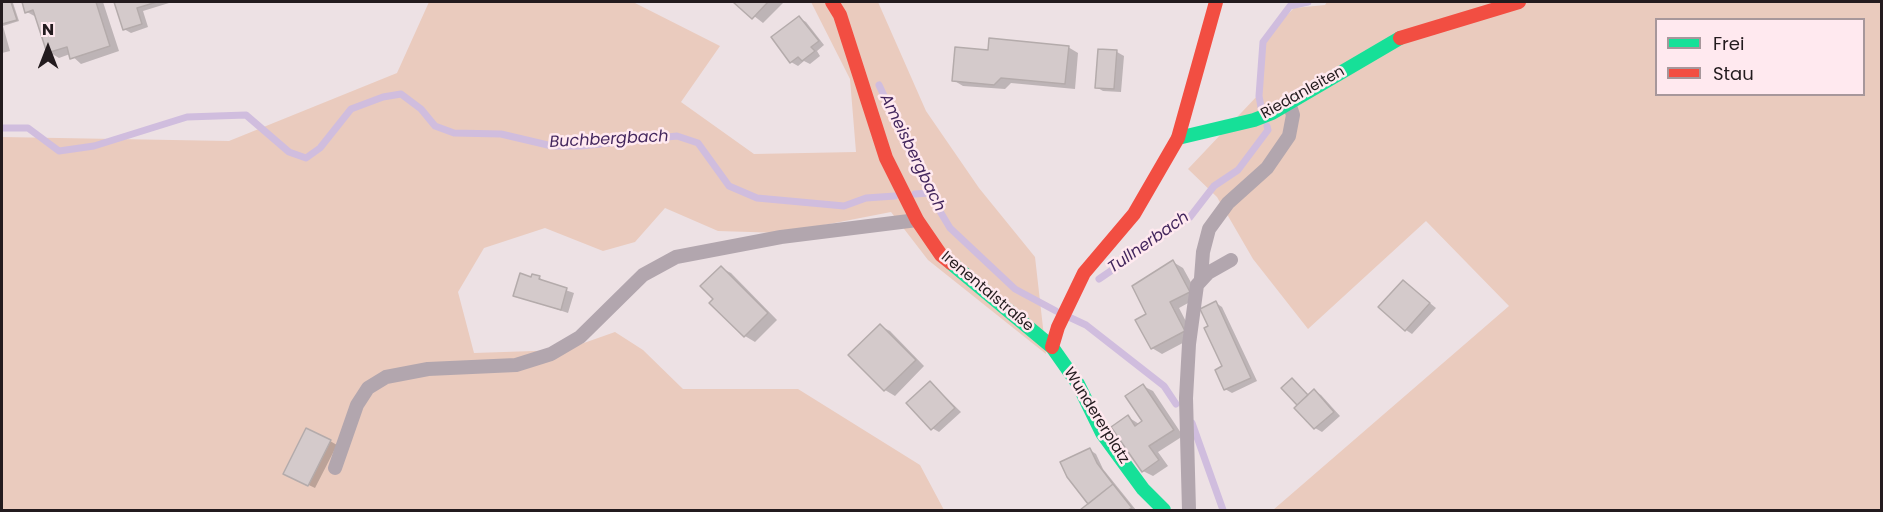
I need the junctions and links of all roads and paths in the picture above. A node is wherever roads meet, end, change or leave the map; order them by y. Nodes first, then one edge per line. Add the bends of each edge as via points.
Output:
1 (832, 2) edge
2 (1216, 2) edge
3 (1518, 2) edge
4 (1289, 103) junction
5 (1178, 138) junction
6 (914, 214) junction
7 (1232, 260) dead end
8 (1201, 278) junction
9 (1052, 347) junction
10 (335, 468) dead end
11 (1164, 510) edge
12 (1189, 510) edge

1 - 6 street, Irenentalstraße via 840,15 886,158
2 - 5 street
3 - 4 street, Riedanleiten via 1407,34
4 - 5 street, Riedanleiten via 1254,120
4 - 8 lane via 1293,115 1289,136 1267,168 1228,203 1209,229
5 - 9 street via 1134,214 1084,273
6 - 9 street, Irenentalstraße via 941,255
6 - 10 lane via 676,257 643,275 580,337 551,354 516,365 428,369 386,377 368,388 357,405
7 - 8 lane
8 - 12 lane via 1188,366
9 - 11 street, Wundererplatz via 1078,384 1102,433 1143,489

